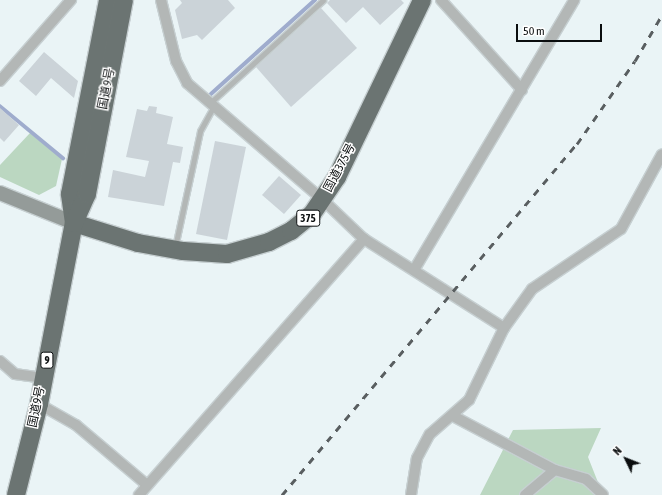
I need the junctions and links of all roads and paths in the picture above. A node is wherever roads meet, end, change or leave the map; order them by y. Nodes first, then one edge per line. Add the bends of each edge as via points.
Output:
1 (71, 0) edge
2 (108, 0) edge
3 (124, 0) edge
4 (161, 0) edge
5 (323, 0) edge
6 (422, 0) edge
7 (441, 0) edge
8 (574, 0) edge
9 (0, 81) edge
10 (522, 90) junction
11 (212, 105) junction
12 (662, 154) edge
13 (0, 193) edge
14 (323, 200) junction
15 (74, 224) junction
16 (364, 239) junction
17 (175, 249) junction
18 (414, 270) junction
19 (504, 328) junction
20 (0, 360) edge
21 (43, 378) junction
22 (39, 404) junction
23 (453, 416) junction
24 (555, 470) junction
25 (147, 485) junction
26 (16, 495) edge
27 (139, 495) edge
28 (410, 495) edge
29 (525, 495) edge
30 (602, 495) edge

1 - 9 street
2 - 15 highway, 国道9号 / 9 via 70,194
3 - 15 highway, 国道9号 / 9 via 87,194
4 - 11 street via 180,72 187,83
5 - 11 lane
6 - 14 highway, 国道375号 / 375
7 - 10 street
8 - 10 street
10 - 18 street
11 - 14 street
11 - 17 lane via 200,131
12 - 19 street via 621,229 532,289
13 - 15 main road
14 - 16 street
14 - 17 highway, 国道375号 / 375 via 312,214 291,231 269,242 227,254
15 - 17 highway, 国道375号 / 375 via 138,243
15 - 21 highway, 国道9号 / 9
16 - 18 street
16 - 25 street
18 - 19 street
19 - 23 street via 469,400
20 - 21 street via 16,374
21 - 22 highway, 国道9号 / 9
22 - 25 street via 76,425
22 - 26 highway, 国道9号 / 9
23 - 24 street
23 - 28 street via 430,434 417,458
24 - 29 street
24 - 30 street via 586,479
25 - 27 street

